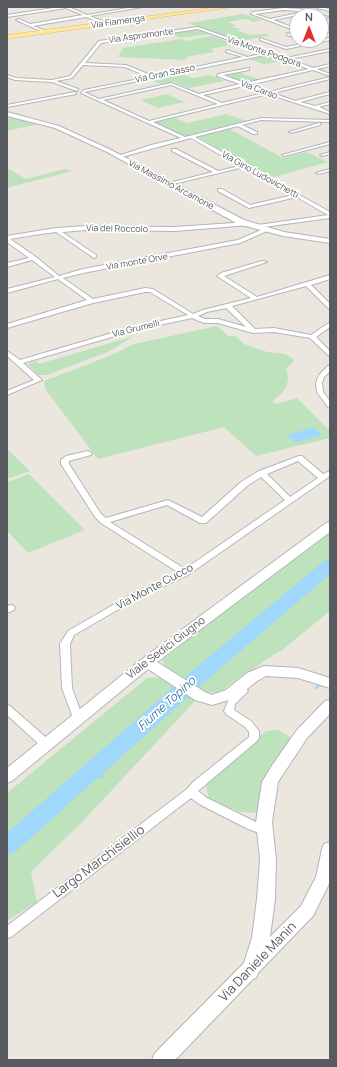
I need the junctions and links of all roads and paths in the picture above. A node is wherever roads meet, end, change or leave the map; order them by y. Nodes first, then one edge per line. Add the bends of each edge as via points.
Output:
1 (66, 7) edge
2 (140, 7) edge
3 (229, 7) edge
4 (318, 7) edge
5 (73, 10) junction
6 (289, 10) edge
7 (330, 10) edge
8 (49, 14) dead end
9 (7, 16) edge
10 (86, 16) junction
11 (289, 16) edge
12 (26, 18) dead end
13 (269, 20) junction
14 (106, 24) junction
15 (31, 25) junction
16 (289, 25) edge
17 (284, 26) junction
18 (198, 28) joint
19 (289, 28) edge
20 (45, 32) junction
21 (7, 37) edge
22 (261, 39) dead end
23 (289, 47) edge
24 (330, 50) edge
25 (227, 51) dead end
26 (266, 53) junction
27 (246, 57) junction
28 (285, 60) junction
29 (82, 64) junction
30 (330, 65) edge
31 (248, 69) dead end
32 (311, 69) junction
33 (7, 76) edge
34 (152, 77) junction
35 (330, 77) edge
36 (52, 81) junction
37 (243, 84) junction
38 (76, 92) junction
39 (83, 92) junction
40 (268, 93) junction
41 (330, 93) edge
42 (198, 95) junction
43 (98, 100) junction
44 (230, 102) junction
45 (294, 102) junction
46 (330, 103) edge
47 (222, 104) junction
48 (7, 107) edge
49 (240, 107) dead end
50 (315, 107) junction
51 (7, 113) edge
52 (330, 113) edge
53 (328, 121) edge
54 (148, 122) junction
55 (239, 124) junction
56 (291, 132) dead end
57 (255, 133) dead end
58 (191, 136) junction
59 (184, 138) junction
60 (330, 143) edge
61 (174, 150) dead end
62 (330, 153) edge
63 (284, 155) dead end
64 (322, 155) dead end
65 (120, 158) junction
66 (244, 166) junction
67 (330, 170) edge
68 (218, 172) junction
69 (318, 173) dead end
70 (171, 184) junction
71 (220, 190) dead end
72 (296, 196) junction
73 (330, 215) edge
74 (231, 217) junction
75 (235, 225) junction
76 (228, 226) junction
77 (246, 226) junction
78 (262, 229) junction
79 (56, 230) junction
80 (7, 239) edge
81 (330, 241) edge
82 (94, 256) dead end
83 (34, 258) junction
84 (264, 262) dead end
85 (7, 265) edge
86 (57, 276) junction
87 (330, 277) edge
88 (307, 284) junction
89 (7, 291) edge
90 (256, 299) junction
91 (92, 301) junction
92 (228, 306) junction
93 (330, 307) edge
94 (193, 316) junction
95 (330, 324) edge
96 (7, 326) edge
97 (253, 331) junction
98 (312, 337) junction
99 (7, 353) edge
100 (330, 354) edge
101 (18, 363) junction
102 (330, 368) edge
103 (7, 393) edge
104 (330, 406) edge
105 (88, 453) dead end
106 (262, 473) junction
107 (326, 476) edge
108 (290, 501) junction
109 (104, 521) junction
110 (330, 526) edge
111 (185, 573) junction
112 (147, 662) junction
113 (261, 672) junction
114 (330, 683) edge
115 (330, 705) edge
116 (7, 709) edge
117 (78, 718) junction
118 (46, 744) junction
119 (7, 777) edge
120 (191, 792) junction
121 (264, 831) junction
122 (330, 849) edge
123 (7, 933) edge
124 (250, 972) junction
125 (162, 1060) edge

1 - 5 street
1 - 9 street
2 - 10 street
3 - 14 main road, Via Fiamenga
4 - 7 main road
5 - 8 street
5 - 10 street
6 - 13 street via 277,9 253,13
10 - 14 street
10 - 15 street
11 - 13 street
12 - 15 street via 18,20
13 - 17 street
14 - 20 main road, Via Fiamenga
15 - 20 street
16 - 17 street
17 - 19 street
18 - 26 street, Via Monte Podgora
18 - 29 street, Via Aspromonte via 100,42
20 - 21 main road, Via Fiamenga
22 - 23 street
24 - 28 street
25 - 27 street, Via Gran Sasso
26 - 27 street, Via Gran Sasso
26 - 28 street, Via Monte Podgora
27 - 34 street, Via Gran Sasso
28 - 32 street, Via Monte Podgora
29 - 34 street via 126,66
29 - 36 street, Via Aspromonte via 71,77
30 - 32 street
31 - 37 street, Via Carso via 218,75
32 - 35 street, Via Monte Podgora
32 - 37 street
33 - 36 street via 15,79
34 - 39 street, Via Gran Sasso
35 - 40 street
36 - 38 street
37 - 40 street, Via Carso
37 - 42 street
38 - 39 street
38 - 48 street
39 - 43 street
40 - 44 street
40 - 45 street, Via Carso
41 - 45 street
42 - 43 street via 171,84
42 - 47 street
43 - 54 street
44 - 47 street
44 - 49 street
45 - 50 street, Via Carso
46 - 50 street
47 - 54 street
50 - 52 street, Via Carso
51 - 65 main road, Via Massimo Arcamone via 57,128
53 - 55 street via 267,118
53 - 56 street
54 - 59 street
55 - 57 street
55 - 58 street
58 - 59 street
58 - 66 street, Via Gino Ludovichetti
59 - 65 street
60 - 63 street
61 - 68 street
62 - 64 street
65 - 70 main road, Via Massimo Arcamone
66 - 68 street
66 - 72 street, Via Gino Ludovichetti
67 - 69 street
68 - 70 street
70 - 74 main road, Via Massimo Arcamone
71 - 72 street via 249,207
72 - 73 street, Via Gino Ludovichetti
73 - 78 street
74 - 75 street
74 - 77 main road, Via Massimo Arcamone
75 - 76 street, Via del Roccolo
75 - 77 street, Via del Roccolo
76 - 77 street, Via del Roccolo
76 - 79 street, Via del Roccolo via 175,230
77 - 78 main road, Via Massimo Arcamone
78 - 81 main road, Via Massimo Arcamone
78 - 86 street, Via monte Orve via 240,241
79 - 80 street, Via del Roccolo
79 - 82 street
80 - 83 street
83 - 85 street
83 - 86 street
84 - 90 street via 220,276
86 - 89 street, Via monte Orve
86 - 91 street
87 - 88 street, Via Grumelli
88 - 90 street, Via Grumelli
88 - 93 street
90 - 92 street, Via Grumelli
91 - 94 street via 151,290
91 - 96 street
92 - 94 street, Via Grumelli
92 - 97 street
94 - 97 street via 204,321 218,321
94 - 101 street, Via Grumelli via 131,329
95 - 98 street
97 - 98 street via 274,330
98 - 100 street
99 - 101 street
101 - 103 street via 39,380
102 - 104 street via 321,376 318,383 320,392
105 - 109 street via 69,458 65,460 65,464
106 - 107 street via 299,458
106 - 108 street
106 - 109 street via 244,484 203,521 168,502
107 - 108 street, Via Monte Cucco
108 - 111 street, Via Monte Cucco
109 - 111 street
110 - 112 main road, Viale Sedici Giugno
111 - 117 street, Via Monte Cucco via 135,596 70,633 65,644 67,688
112 - 113 main road via 200,696 212,700 232,694
112 - 117 main road, Viale Sedici Giugno
113 - 114 main road via 298,673
113 - 120 street, Largo Marchisiellio via 231,703 229,711 248,724 254,731 254,738
115 - 121 main road via 302,734 270,782
116 - 118 street
117 - 118 main road, Viale Sedici Giugno
118 - 119 main road, Viale Sedici Giugno
120 - 121 street
120 - 123 street, Largo Marchisiellio
121 - 124 main road via 268,859 266,899 261,938
122 - 124 main road, Via Daniele Manin via 324,876 307,911
124 - 125 main road, Via Daniele Manin

